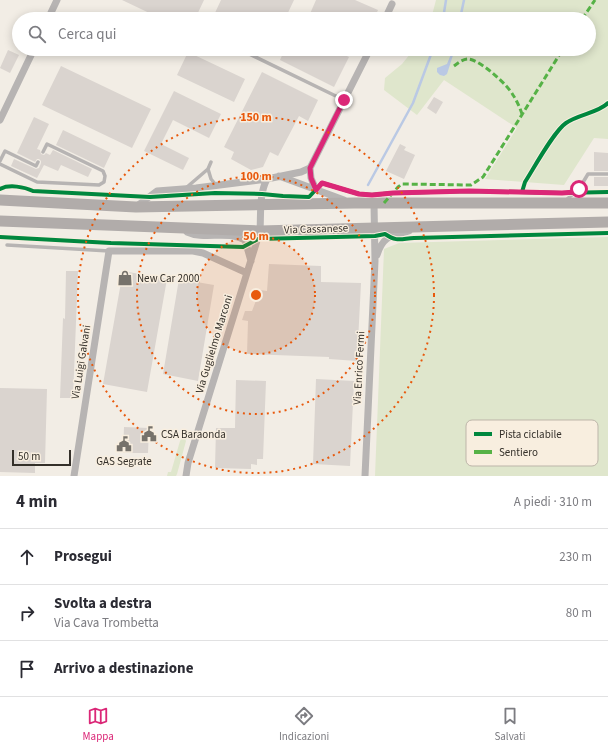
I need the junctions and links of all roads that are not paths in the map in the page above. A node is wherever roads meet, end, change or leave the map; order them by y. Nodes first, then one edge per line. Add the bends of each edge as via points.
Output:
1 (57, 0) edge
2 (393, 2) edge
3 (51, 12) edge
4 (388, 12) edge
5 (31, 56) edge
6 (253, 56) edge
7 (366, 56) edge
8 (344, 100) junction
9 (0, 120) edge
10 (0, 148) edge
11 (5, 151) junction
12 (43, 152) dead end
13 (38, 162) dead end
14 (211, 162) dead end
15 (0, 163) edge
16 (208, 168) junction
17 (310, 168) junction
18 (608, 174) edge
19 (279, 176) junction
20 (267, 179) junction
21 (217, 185) junction
22 (185, 189) junction
23 (316, 190) junction
24 (0, 194) edge
25 (5, 201) edge
26 (608, 202) edge
27 (354, 203) junction
28 (374, 203) junction
29 (564, 203) junction
30 (261, 205) junction
31 (136, 207) junction
32 (0, 221) edge
33 (608, 222) edge
34 (422, 226) junction
35 (177, 227) junction
36 (375, 227) junction
37 (260, 231) junction
38 (7, 245) dead end
39 (109, 251) junction
40 (251, 261) junction
41 (376, 261) junction
42 (247, 273) junction
43 (188, 463) junction
44 (74, 476) edge
45 (180, 476) edge
46 (186, 476) edge
47 (365, 476) edge

1 - 3 street
2 - 4 street
5 - 9 street
6 - 8 lane
7 - 8 street
8 - 17 street
10 - 11 lane
11 - 13 lane via 36,166
11 - 15 lane
12 - 15 lane via 47,144 103,171 104,182 98,185 37,182
14 - 16 lane
16 - 21 lane via 211,179
16 - 22 lane
17 - 19 street
17 - 23 street
18 - 29 lane via 588,174 579,189
19 - 20 street
19 - 23 street
20 - 21 street
20 - 30 street, Via Guglielmo Marconi
21 - 22 street
22 - 31 street via 157,191
23 - 27 street
24 - 25 street
25 - 31 main road
26 - 29 main road
27 - 28 main road
27 - 30 main road
28 - 29 main road
28 - 36 street, Via Enrico Fermi
30 - 31 main road
30 - 37 street, Via Guglielmo Marconi
32 - 35 main road, Via Cassanese
33 - 34 main road, Via Cassanese
34 - 36 main road, Via Cassanese
34 - 41 street, Via Enrico Fermi via 389,236 381,245
35 - 37 main road, Via Cassanese
35 - 40 street via 190,233 239,236 245,240
36 - 37 main road, Via Cassanese
36 - 41 street, Via Enrico Fermi
37 - 40 street, Via Guglielmo Marconi
38 - 39 lane
39 - 42 street via 193,251
39 - 44 street, Via Luigi Galvani
40 - 42 street, Via Guglielmo Marconi
41 - 47 street, Via Enrico Fermi
42 - 43 street, Via Guglielmo Marconi
43 - 45 street, Via Guglielmo Marconi
43 - 46 street, Via Guglielmo Marconi

